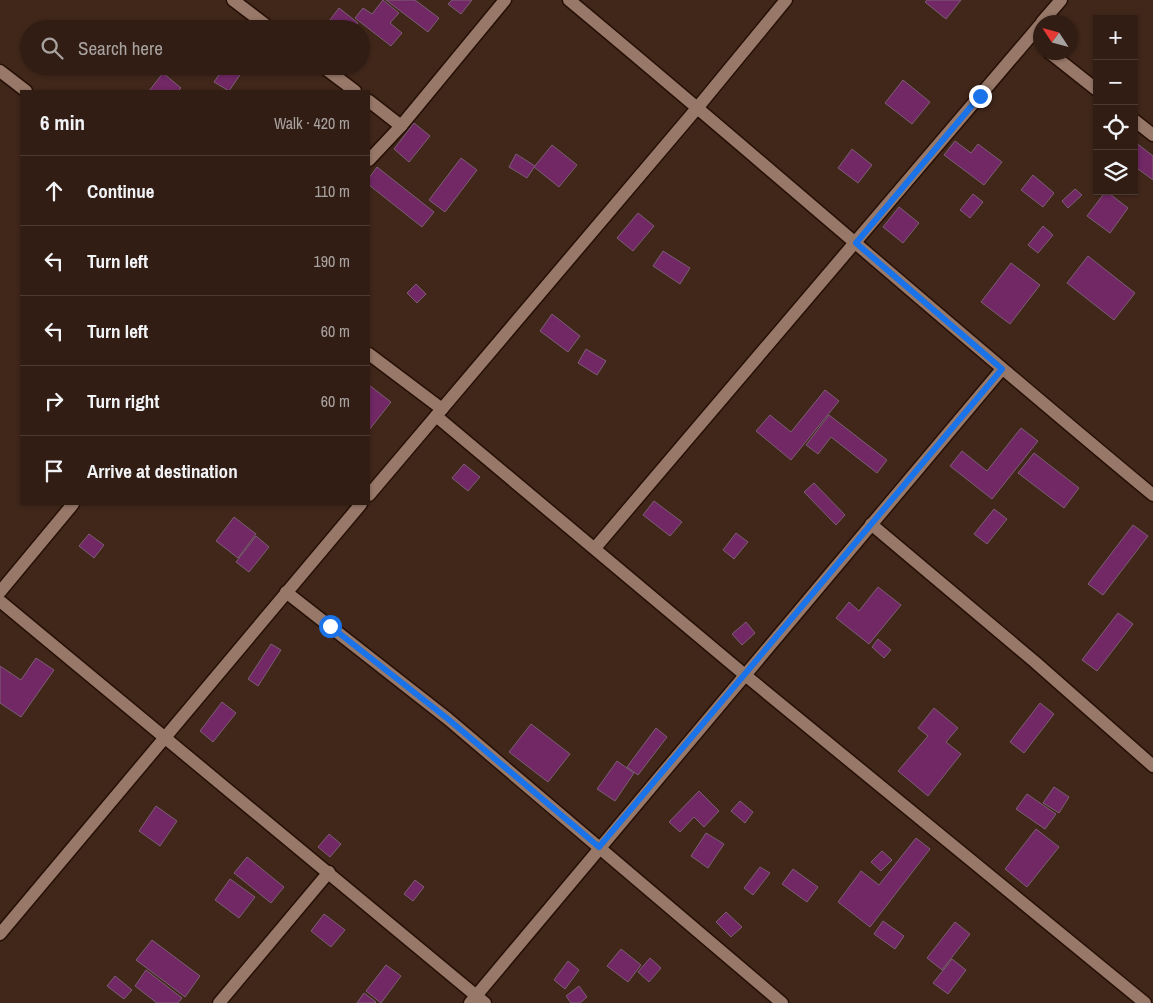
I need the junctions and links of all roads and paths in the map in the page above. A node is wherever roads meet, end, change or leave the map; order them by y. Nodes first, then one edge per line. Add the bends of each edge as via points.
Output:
1 (233, 0) edge
2 (505, 0) edge
3 (569, 0) edge
4 (786, 0) edge
5 (1061, 0) edge
6 (1048, 15) edge
7 (259, 20) edge
8 (1033, 33) edge
9 (1030, 37) junction
10 (1033, 40) edge
11 (1059, 60) edge
12 (0, 71) edge
13 (334, 75) edge
14 (1093, 87) edge
15 (25, 90) edge
16 (354, 90) edge
17 (370, 102) edge
18 (698, 107) junction
19 (1138, 123) edge
20 (401, 126) junction
21 (1153, 135) edge
22 (370, 159) edge
23 (856, 243) junction
24 (370, 355) edge
25 (1002, 369) junction
26 (439, 412) junction
27 (370, 494) edge
28 (1153, 495) edge
29 (72, 505) edge
30 (360, 505) edge
31 (872, 524) junction
32 (596, 548) junction
33 (0, 592) edge
34 (286, 592) junction
35 (0, 601) edge
36 (745, 674) junction
37 (164, 737) junction
38 (1153, 766) edge
39 (599, 847) junction
40 (329, 872) junction
41 (0, 934) edge
42 (477, 1000) edge
43 (219, 1003) edge
44 (782, 1003) edge
45 (1145, 1003) edge

1 - 7 street
2 - 20 street
3 - 18 street
4 - 18 street
5 - 6 street
8 - 9 street
9 - 10 street
9 - 23 street
11 - 14 street
12 - 15 street
13 - 16 street
17 - 20 street
18 - 23 street
18 - 26 street
19 - 21 street
20 - 22 street
23 - 25 street
23 - 32 street
24 - 26 street
25 - 28 street
25 - 31 street
26 - 27 street
26 - 32 street
29 - 33 street
30 - 34 street
31 - 36 street
31 - 38 street
32 - 36 street
34 - 37 street
34 - 39 street via 448,719
35 - 37 street
36 - 39 street
36 - 45 street
37 - 40 street
37 - 41 street
39 - 42 street
39 - 44 street
40 - 42 street
40 - 43 street

